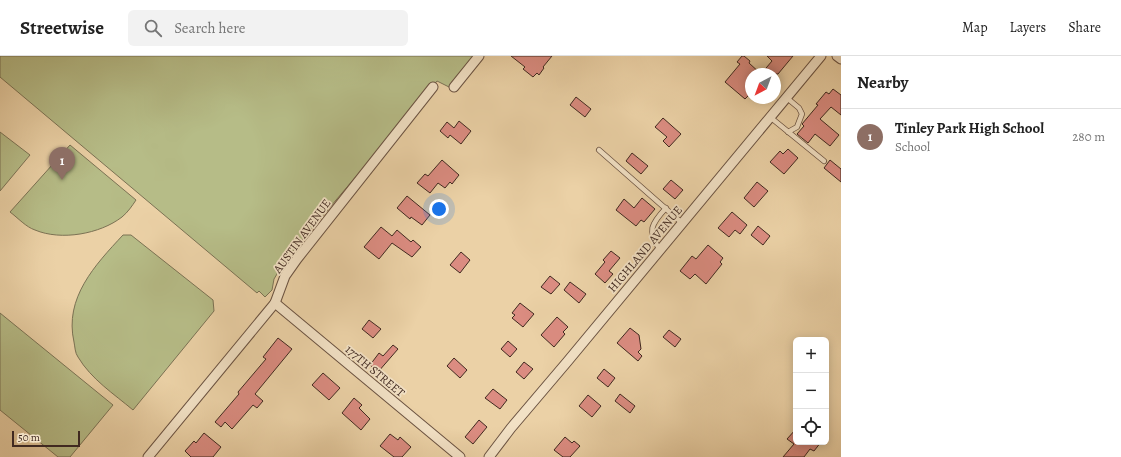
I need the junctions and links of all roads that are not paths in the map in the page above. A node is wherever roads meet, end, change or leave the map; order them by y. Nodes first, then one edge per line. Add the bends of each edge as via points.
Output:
1 (479, 56) edge
2 (820, 56) edge
3 (837, 56) edge
4 (841, 59) edge
5 (433, 87) dead end
6 (454, 87) dead end
7 (786, 97) junction
8 (770, 117) junction
9 (788, 132) junction
10 (599, 150) dead end
11 (824, 161) dead end
12 (666, 208) junction
13 (682, 223) junction
14 (660, 250) junction
15 (275, 303) junction
16 (148, 457) edge
17 (460, 457) edge
18 (489, 457) edge

1 - 6 street
2 - 7 street, HIGHLAND AVENUE
3 - 4 street
5 - 15 street, AUSTIN AVENUE via 284,276
7 - 8 street, HIGHLAND AVENUE
7 - 9 lane via 802,114 796,127
8 - 9 lane
8 - 13 street, HIGHLAND AVENUE
9 - 11 lane
10 - 12 lane
12 - 13 lane
12 - 14 lane via 652,227 654,242
13 - 14 street, HIGHLAND AVENUE
14 - 18 street, HIGHLAND AVENUE via 510,428
15 - 16 street, AUSTIN AVENUE
15 - 17 street, 177TH STREET

